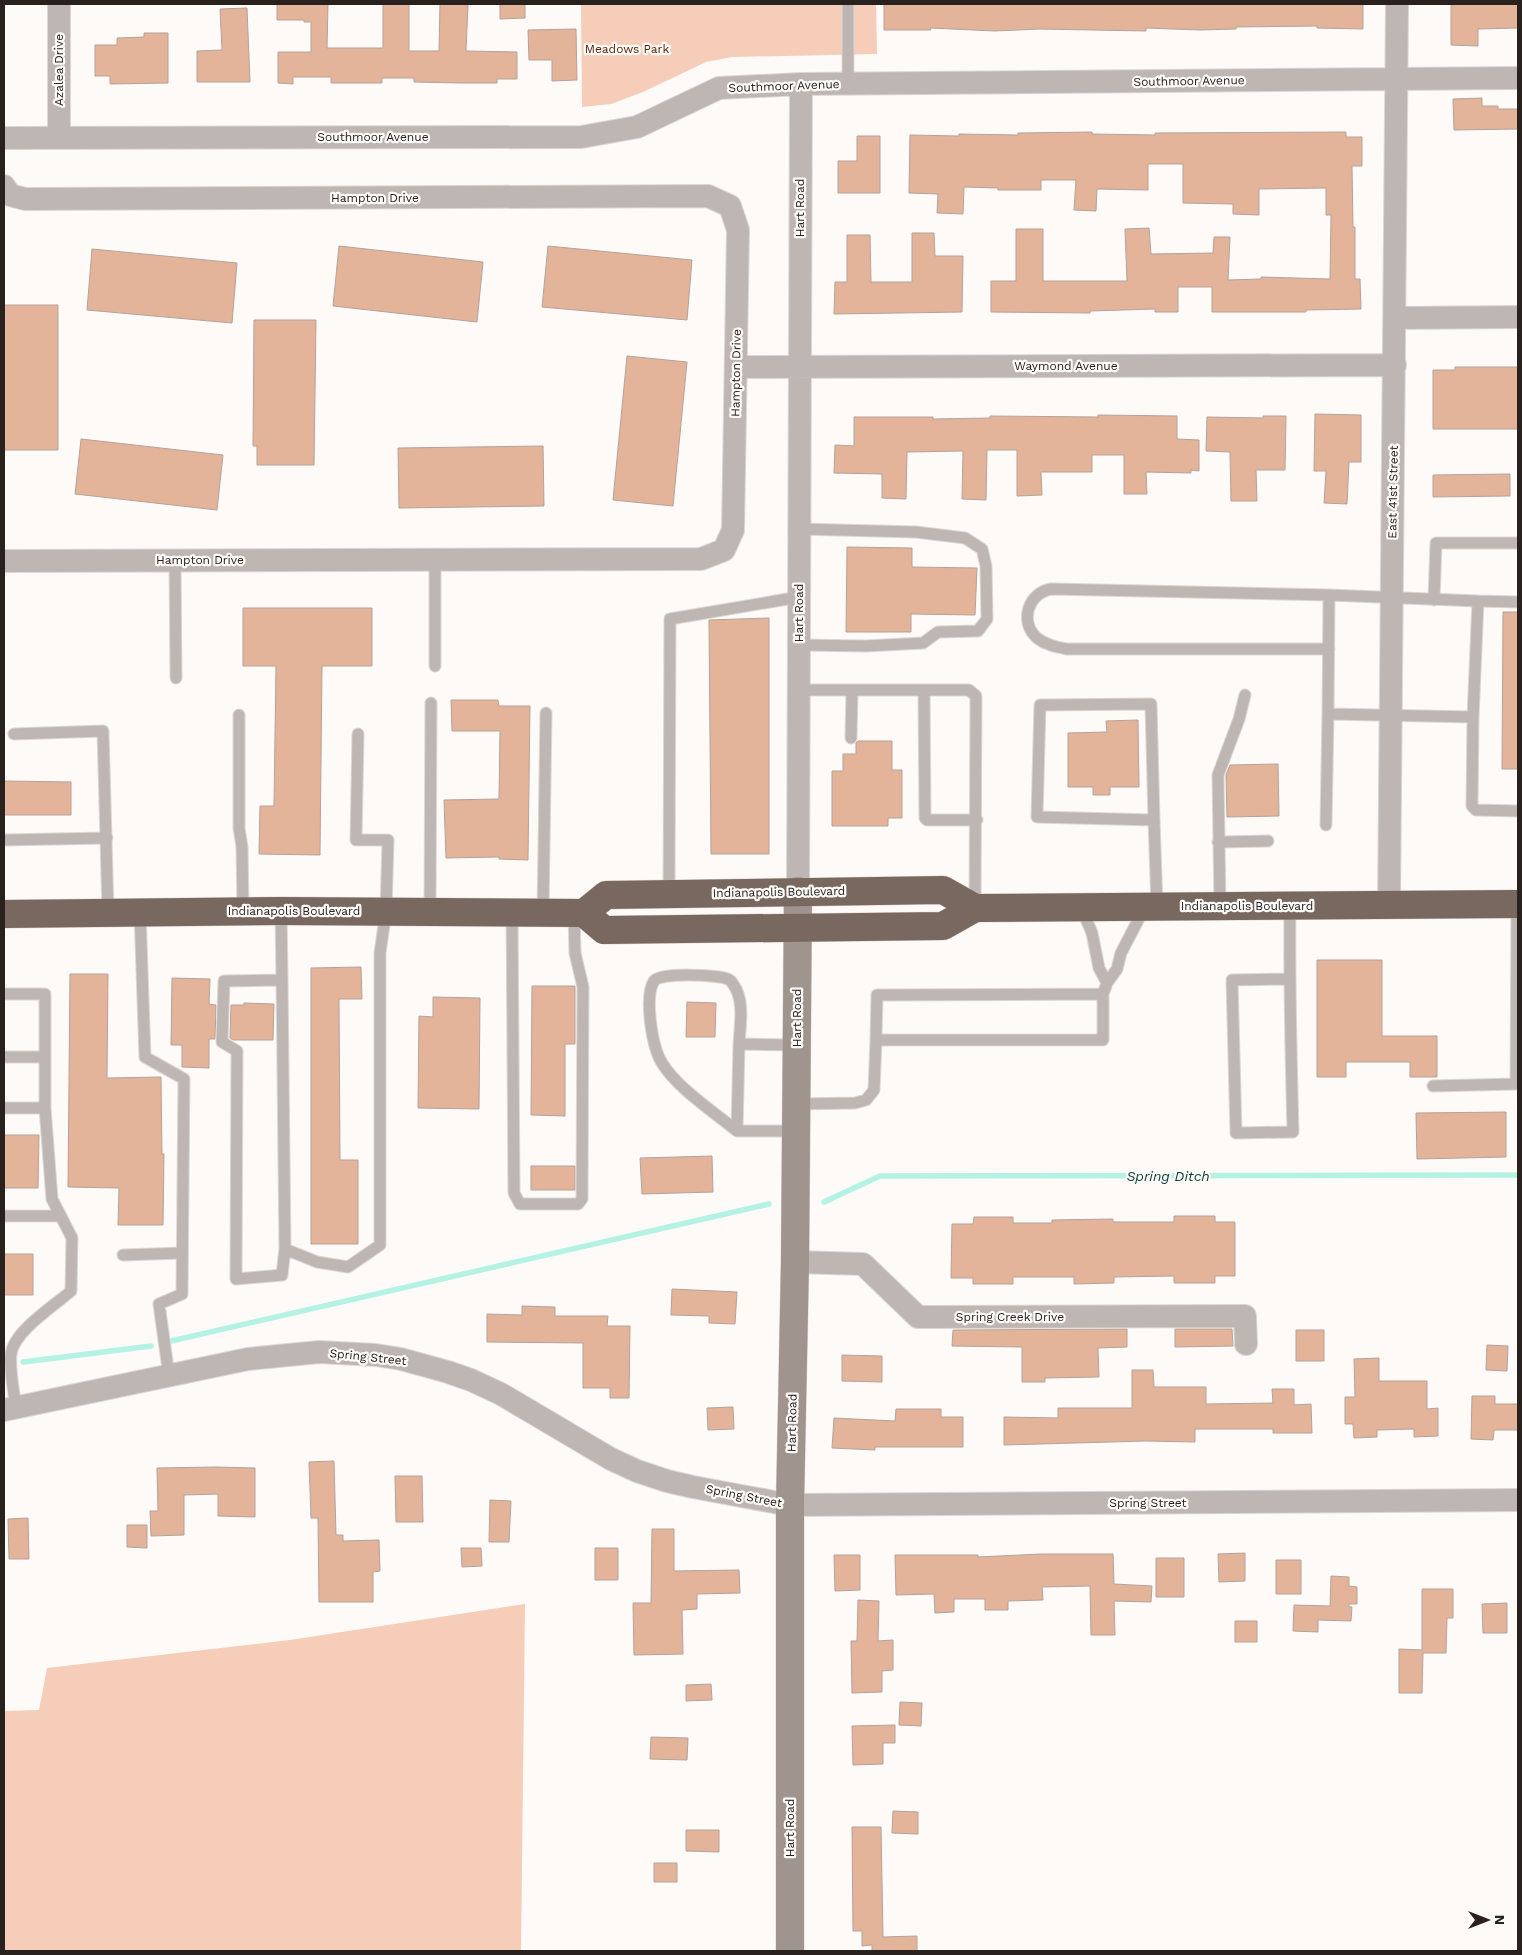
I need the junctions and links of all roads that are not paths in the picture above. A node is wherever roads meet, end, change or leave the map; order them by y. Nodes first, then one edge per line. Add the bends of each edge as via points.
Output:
1 (60, 4) edge
2 (848, 4) edge
3 (1397, 4) edge
4 (1518, 78) edge
5 (1397, 79) junction
6 (801, 84) junction
7 (848, 84) junction
8 (59, 137) junction
9 (4, 138) edge
10 (4, 186) edge
11 (1518, 317) edge
12 (1395, 318) junction
13 (1395, 365) junction
14 (737, 367) junction
15 (799, 367) junction
16 (799, 530) junction
17 (1518, 543) edge
18 (435, 559) junction
19 (176, 560) junction
20 (4, 562) edge
21 (1329, 595) junction
22 (799, 597) junction
23 (1392, 598) junction
24 (1434, 600) junction
25 (1478, 601) junction
26 (1518, 602) edge
27 (799, 645) junction
28 (1329, 649) junction
29 (435, 666) dead end
30 (176, 678) dead end
31 (799, 690) junction
32 (852, 690) junction
33 (924, 690) junction
34 (1245, 695) dead end
35 (431, 702) dead end
36 (546, 713) dead end
37 (1328, 714) junction
38 (239, 715) dead end
39 (1391, 715) junction
40 (1474, 717) junction
41 (14, 734) dead end
42 (358, 734) dead end
43 (851, 738) dead end
44 (1518, 811) edge
45 (977, 820) junction
46 (1154, 820) junction
47 (1326, 825) dead end
48 (107, 838) junction
49 (4, 840) edge
50 (1218, 842) junction
51 (1268, 842) dead end
52 (798, 891) junction
53 (669, 894) junction
54 (1518, 904) edge
55 (1389, 905) junction
56 (1220, 906) junction
57 (1290, 906) junction
58 (1081, 907) junction
59 (1151, 907) junction
60 (975, 908) junction
61 (242, 911) junction
62 (281, 911) junction
63 (386, 911) junction
64 (430, 911) junction
65 (108, 912) junction
66 (140, 912) junction
67 (512, 912) junction
68 (543, 913) junction
69 (579, 913) junction
70 (4, 914) edge
71 (798, 927) junction
72 (1290, 979) junction
73 (282, 980) junction
74 (1105, 988) junction
75 (4, 994) edge
76 (876, 1040) junction
77 (739, 1044) junction
78 (797, 1045) junction
79 (4, 1057) edge
80 (44, 1057) junction
81 (1517, 1084) edge
82 (1433, 1086) dead end
83 (796, 1104) junction
84 (4, 1108) edge
85 (45, 1108) junction
86 (737, 1131) junction
87 (796, 1131) junction
88 (4, 1216) edge
89 (61, 1216) junction
90 (285, 1249) junction
91 (182, 1253) junction
92 (123, 1255) dead end
93 (795, 1262) junction
94 (1246, 1344) dead end
95 (169, 1376) junction
96 (10, 1409) edge
97 (1518, 1500) edge
98 (790, 1505) junction
99 (790, 1951) edge

1 - 8 street, Azalea Drive
2 - 7 lane
3 - 5 street, East 41st Street
4 - 5 street, Southmoor Avenue
5 - 7 street, Southmoor Avenue
5 - 12 street, East 41st Street
6 - 7 street, Southmoor Avenue
6 - 8 street, Southmoor Avenue via 719,88 637,127 581,137
6 - 15 street, Hart Road
8 - 9 street
10 - 14 street, Hampton Drive via 10,195 25,199 708,196 730,206 738,230
11 - 12 street
12 - 13 street, East 41st Street
13 - 15 street, Waymond Avenue
13 - 23 street, East 41st Street
14 - 15 street, Waymond Avenue
14 - 18 street, Hampton Drive via 734,530 724,550 701,559
15 - 16 street, Hart Road
16 - 22 street, Hart Road
16 - 27 lane via 916,532 965,538 982,549 986,566 987,619 978,631 938,632 923,643
17 - 24 lane via 1436,544
18 - 19 street, Hampton Drive
18 - 29 lane
19 - 20 street, Hampton Drive
19 - 30 lane
21 - 23 lane
21 - 28 lane
21 - 28 lane via 1051,589 1036,595 1028,613 1028,622 1035,637 1067,649
22 - 27 street, Hart Road
22 - 53 lane via 670,619
23 - 24 lane
23 - 39 street, East 41st Street
24 - 25 lane
25 - 26 lane
25 - 40 lane
27 - 31 street, Hart Road
28 - 37 lane
31 - 32 lane
31 - 52 street, Hart Road
32 - 33 lane
32 - 43 lane
33 - 45 lane via 970,690 976,696
33 - 45 lane via 925,818
34 - 50 lane via 1240,718 1218,775
35 - 64 lane
36 - 68 lane
37 - 39 lane
37 - 47 lane
38 - 61 lane
39 - 40 lane
39 - 55 street, East 41st Street
40 - 44 lane via 1472,806 1476,810
41 - 48 lane via 103,731
42 - 63 lane via 356,840 388,840
45 - 60 lane
46 - 46 lane via 1037,817 1040,706 1151,704
46 - 59 lane
48 - 49 lane
48 - 65 lane
50 - 51 lane
50 - 56 lane
52 - 53 highway, Indianapolis Boulevard
52 - 60 highway, Indianapolis Boulevard via 943,890
52 - 71 street, Hart Road
53 - 69 highway, Indianapolis Boulevard via 606,895
54 - 55 highway, Indianapolis Boulevard
54 - 81 lane
55 - 57 highway, Indianapolis Boulevard
56 - 57 highway, Indianapolis Boulevard
56 - 59 highway, Indianapolis Boulevard
57 - 72 lane
58 - 59 highway, Indianapolis Boulevard
58 - 60 highway, Indianapolis Boulevard
58 - 74 lane via 1092,933
59 - 74 lane via 1121,953 1117,969
60 - 71 highway, Indianapolis Boulevard via 943,926
61 - 62 highway, Indianapolis Boulevard
61 - 66 highway, Indianapolis Boulevard
62 - 63 highway, Indianapolis Boulevard
62 - 73 lane
63 - 64 highway, Indianapolis Boulevard
63 - 90 lane via 380,953 380,1245 348,1267 316,1262
64 - 67 highway, Indianapolis Boulevard
65 - 66 highway, Indianapolis Boulevard
65 - 70 highway, Indianapolis Boulevard
66 - 91 lane via 145,1057 184,1078
67 - 68 highway, Indianapolis Boulevard
67 - 69 lane via 514,1193 520,1204 578,1204 582,1200 583,987 575,953
68 - 69 highway, Indianapolis Boulevard
69 - 71 highway, Indianapolis Boulevard via 604,930
71 - 78 street, Hart Road
72 - 72 lane via 1293,1132 1236,1133 1232,980
73 - 90 lane
73 - 90 lane via 224,981 222,1042 237,1051 236,1279 282,1275
74 - 76 lane via 1068,999 916,999 877,995
74 - 76 lane via 1103,1040 1068,1036
75 - 80 lane via 45,994
76 - 83 lane via 874,1090 866,1100
77 - 78 lane
77 - 86 lane
77 - 86 lane via 739,998 730,980 671,976 654,982 649,1013 653,1040 662,1062 680,1085
78 - 83 street, Hart Road
79 - 80 lane
80 - 85 lane
81 - 82 lane
83 - 87 street, Hart Road
84 - 85 lane
85 - 89 lane via 52,1199
86 - 87 lane
87 - 93 street, Hart Road
88 - 89 lane
89 - 96 lane via 72,1238 71,1291 19,1335 13,1344
91 - 92 lane
91 - 95 lane via 182,1294 159,1304
93 - 94 street, Spring Creek Drive via 863,1264 918,1317 1245,1316
93 - 98 street, Hart Road
95 - 96 street, Spring Street
95 - 98 street, Spring Street via 248,1359 319,1352 401,1359 448,1372 502,1394 637,1471 693,1487
97 - 98 street, Spring Street
98 - 99 street, Hart Road

